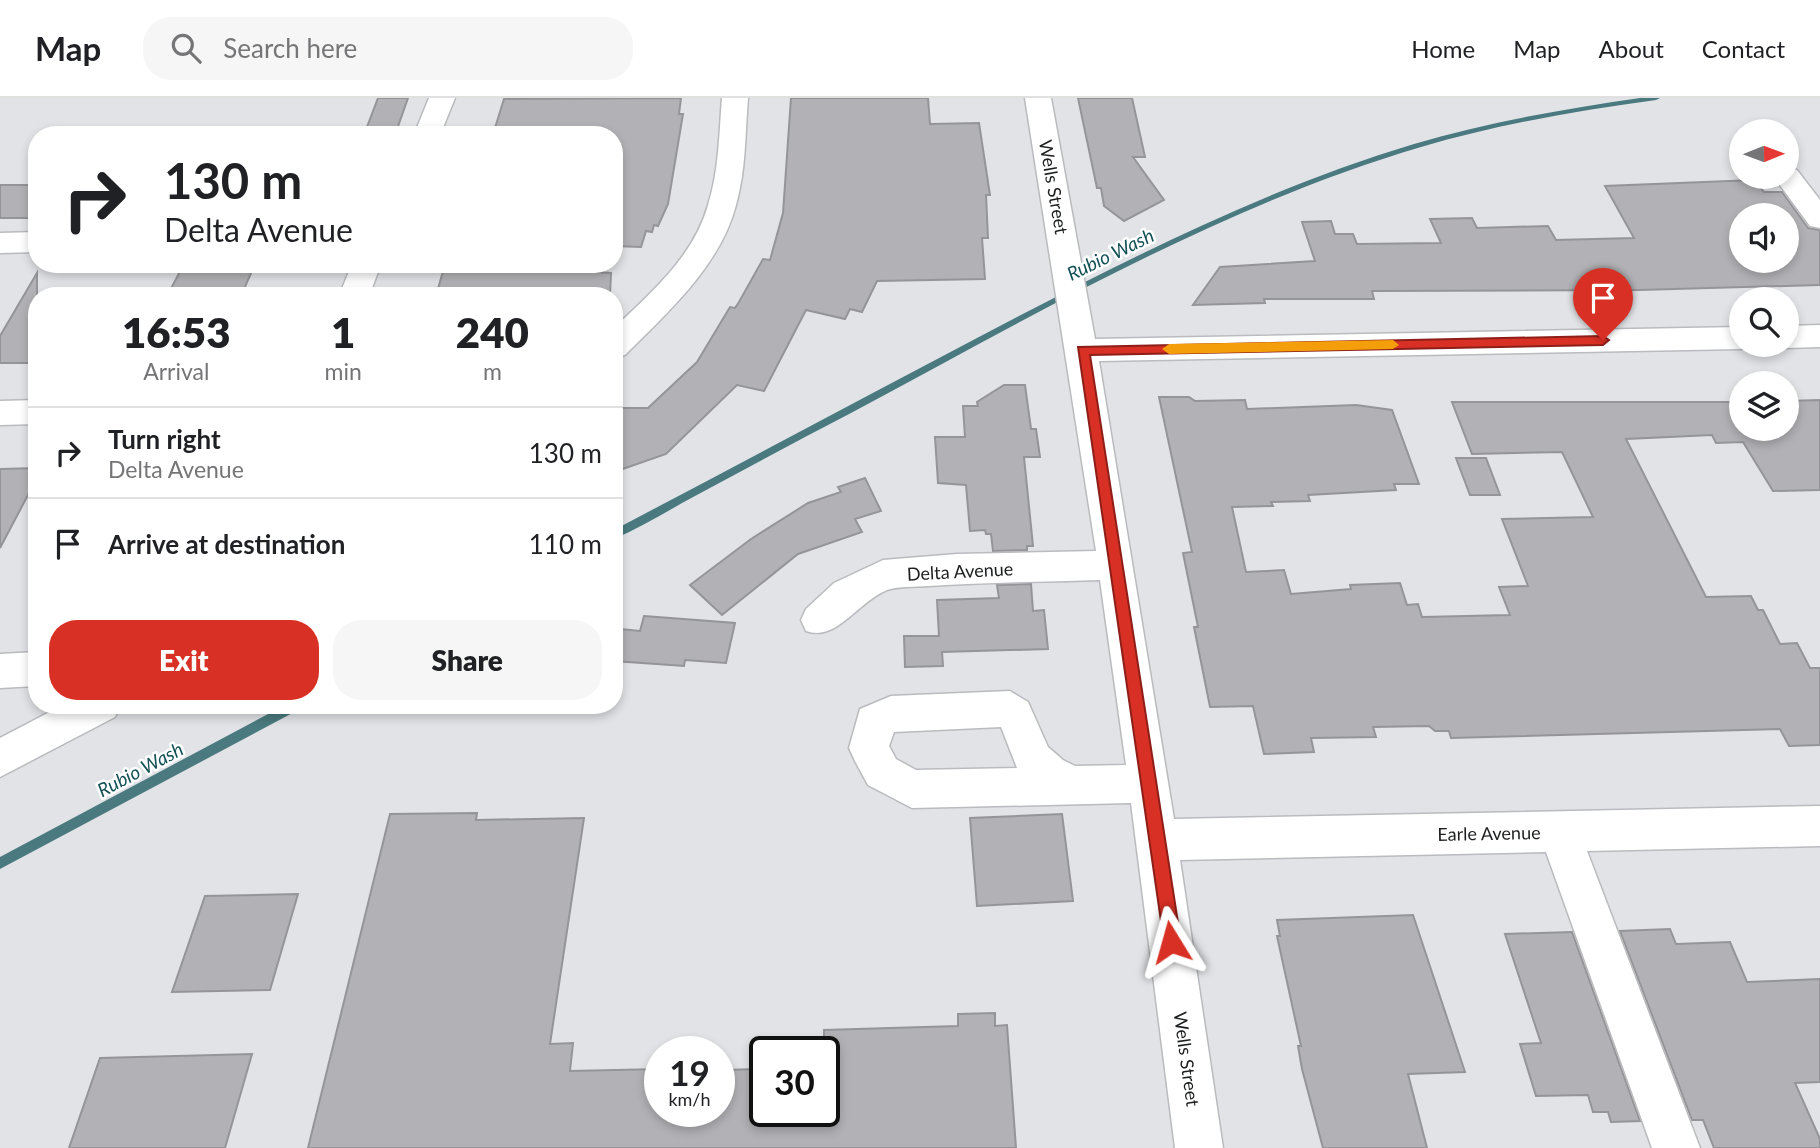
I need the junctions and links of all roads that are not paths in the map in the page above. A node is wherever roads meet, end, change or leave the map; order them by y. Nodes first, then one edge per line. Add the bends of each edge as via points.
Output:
1 (442, 98) edge
2 (735, 98) edge
3 (1038, 98) edge
4 (431, 126) edge
5 (1797, 189) edge
6 (1820, 219) edge
7 (28, 242) edge
8 (0, 243) edge
9 (1080, 336) junction
10 (1820, 336) edge
11 (1799, 337) edge
12 (623, 338) edge
13 (1729, 338) edge
14 (28, 412) edge
15 (0, 413) edge
16 (1115, 565) junction
17 (819, 620) dead end
18 (28, 669) edge
19 (0, 671) edge
20 (84, 714) edge
21 (0, 758) edge
22 (1148, 784) junction
23 (1074, 787) dead end
24 (1820, 826) edge
25 (1559, 832) junction
26 (1158, 840) junction
27 (1199, 1148) edge
28 (1676, 1148) edge

1 - 4 street
2 - 12 street via 718,219 686,271
3 - 9 street, Wells Street
5 - 6 street
7 - 8 street
9 - 13 street
9 - 16 street, Wells Street
10 - 11 street
14 - 15 street
16 - 17 street, Delta Avenue via 883,575 847,594
16 - 22 street, Wells Street
18 - 19 street
20 - 21 street
22 - 23 street
22 - 26 street, Wells Street
24 - 25 street, Earle Avenue
25 - 26 street, Earle Avenue
25 - 28 street
26 - 27 street, Wells Street

